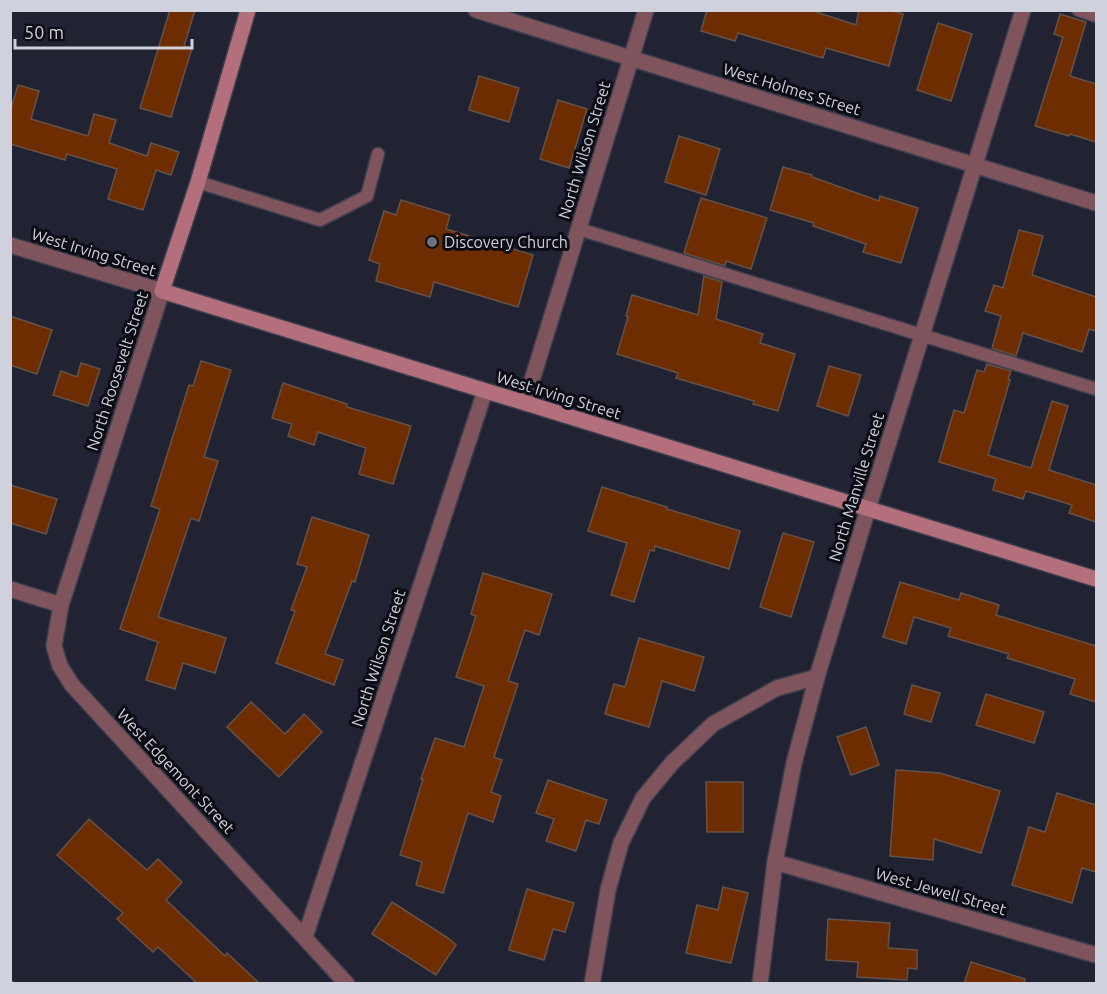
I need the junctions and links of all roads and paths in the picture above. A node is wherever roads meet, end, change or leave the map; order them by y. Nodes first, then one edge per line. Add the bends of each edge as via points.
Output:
1 (248, 10) edge
2 (476, 10) edge
3 (646, 10) edge
4 (1023, 10) edge
5 (1078, 10) edge
6 (1096, 16) edge
7 (631, 58) junction
8 (378, 154) dead end
9 (975, 165) junction
10 (198, 182) junction
11 (1096, 203) edge
12 (579, 229) junction
13 (10, 245) edge
14 (162, 291) junction
15 (922, 335) junction
16 (1096, 389) edge
17 (485, 391) junction
18 (525, 403) junction
19 (868, 509) junction
20 (1096, 579) edge
21 (10, 589) edge
22 (61, 605) junction
23 (817, 678) junction
24 (775, 862) junction
25 (305, 937) junction
26 (1096, 955) edge
27 (347, 984) edge
28 (592, 984) edge
29 (760, 984) edge

1 - 10 street, North Roosevelt Street
2 - 7 street, West Holmes Street
3 - 7 street, North Wilson Street
4 - 9 street, North Manville Street
5 - 6 lane
7 - 9 street, West Holmes Street
7 - 12 street, North Wilson Street
8 - 10 lane via 367,196 320,220
9 - 11 street, West Holmes Street
9 - 15 street, North Manville Street
10 - 14 street, North Roosevelt Street
12 - 15 lane
12 - 18 street, North Wilson Street
13 - 14 street, West Irving Street
14 - 17 street, West Irving Street
14 - 22 street, North Roosevelt Street
15 - 16 lane
15 - 19 street, North Manville Street
17 - 18 street, West Irving Street
17 - 25 street, North Wilson Street
18 - 19 street, West Irving Street
19 - 20 street, West Irving Street
19 - 23 street, North Manville Street
21 - 22 street
22 - 25 street, West Edgemont Street via 54,646 72,685
23 - 24 street, North Manville Street via 794,763
23 - 28 street via 777,688 713,724 643,798 621,843 608,890
24 - 26 street, West Jewell Street
24 - 29 street, North Manville Street
25 - 27 street, West Edgemont Street

